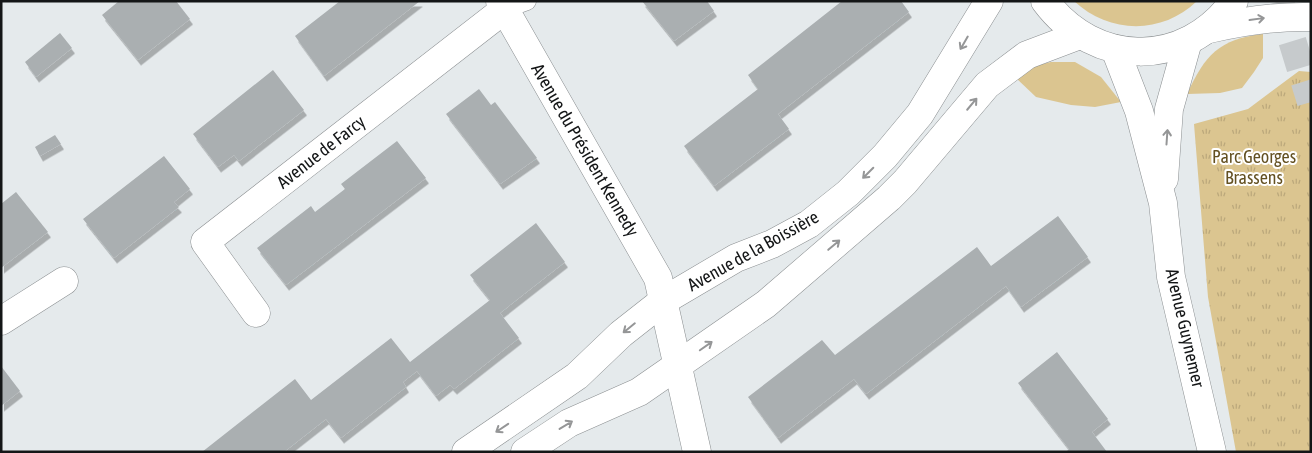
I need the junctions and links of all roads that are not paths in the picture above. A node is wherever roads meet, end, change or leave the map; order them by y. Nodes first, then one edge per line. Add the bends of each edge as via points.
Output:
1 (989, 1) edge
2 (1045, 1) edge
3 (1234, 1) edge
4 (511, 4) edge
5 (1311, 16) edge
6 (1080, 35) junction
7 (1198, 35) junction
8 (1115, 49) junction
9 (1163, 203) junction
10 (64, 281) dead end
11 (663, 301) junction
12 (256, 313) dead end
13 (1, 321) edge
14 (678, 366) junction
15 (466, 452) edge
16 (525, 452) edge
17 (697, 452) edge
18 (1212, 452) edge

1 -> 11 street, Avenue de la Boissière via 920,114 886,156 848,193 802,228 736,258
2 - 6 street
3 - 7 street via 1223,15
4 - 11 street, Avenue du Président Kennedy via 658,278
4 - 12 street, Avenue de Farcy via 205,242
7 -> 5 street via 1252,20
6 - 8 street
14 -> 6 street, Avenue de la Boissière via 766,304 889,198 987,85 1027,55
7 - 8 street via 1165,49 1134,52
9 -> 7 street, Avenue Guynemer via 1169,109
8 - 9 street, Avenue Guynemer via 1139,111
9 - 18 street, Avenue Guynemer via 1171,277
10 - 13 street
11 - 14 street, Avenue du Président Kennedy
11 -> 15 street, Avenue de la Boissière via 621,334 577,376
16 -> 14 street, Avenue de la Boissière via 568,423 639,392
14 - 17 street, Avenue du Président Kennedy

